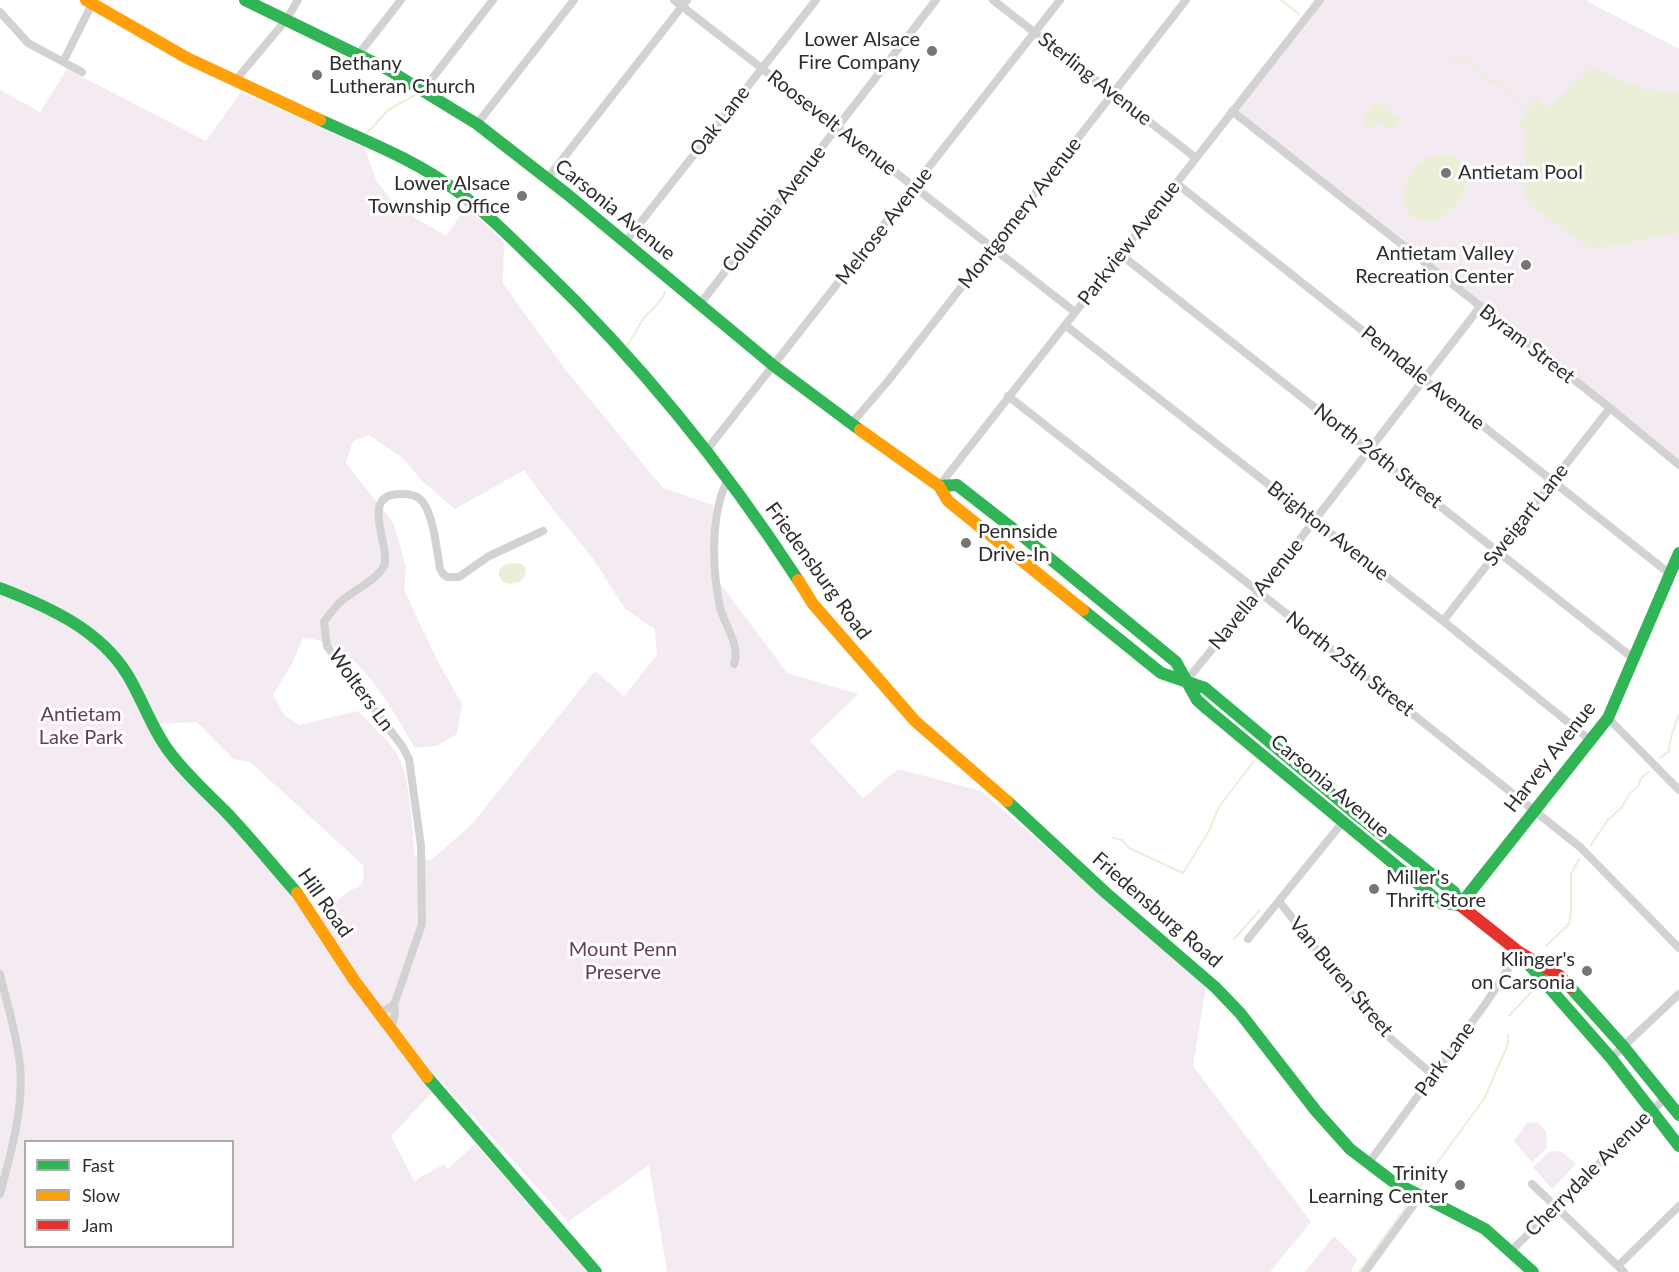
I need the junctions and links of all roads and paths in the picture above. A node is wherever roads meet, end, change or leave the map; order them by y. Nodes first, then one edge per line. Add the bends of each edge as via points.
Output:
1 (245, 0) edge
2 (298, 0) edge
3 (401, 0) edge
4 (493, 0) edge
5 (574, 0) edge
6 (674, 0) edge
7 (816, 0) edge
8 (936, 0) edge
9 (993, 0) edge
10 (1060, 0) edge
11 (1186, 0) edge
12 (1320, 0) edge
13 (89, 2) edge
14 (684, 3) edge
15 (0, 12) edge
16 (286, 20) junction
17 (1035, 32) junction
18 (358, 55) junction
19 (63, 62) junction
20 (762, 68) junction
21 (82, 72) dead end
22 (235, 81) junction
23 (423, 90) junction
24 (1114, 94) junction
25 (1232, 111) junction
26 (477, 124) junction
27 (838, 127) junction
28 (1196, 158) junction
29 (547, 179) junction
30 (1176, 183) junction
31 (914, 187) junction
32 (625, 242) junction
33 (992, 248) junction
34 (1120, 254) junction
35 (700, 304) junction
36 (1480, 307) junction
37 (1075, 312) junction
38 (1065, 325) junction
39 (774, 366) junction
40 (1425, 379) junction
41 (1008, 396) junction
42 (1610, 408) junction
43 (851, 424) junction
44 (1370, 449) junction
45 (706, 451) junction
46 (1679, 465) edge
47 (728, 479) junction
48 (1552, 482) junction
49 (939, 486) junction
50 (1314, 520) junction
51 (543, 531) dead end
52 (1498, 550) junction
53 (1679, 553) edge
54 (1670, 574) junction
55 (0, 588) edge
56 (1259, 592) junction
57 (1443, 621) junction
58 (1634, 658) junction
59 (734, 664) dead end
60 (1186, 681) junction
61 (1608, 718) junction
62 (1590, 740) junction
63 (1679, 790) edge
64 (1534, 810) junction
65 (1342, 823) junction
66 (1279, 901) junction
67 (1460, 905) junction
68 (1248, 939) dead end
69 (1679, 948) edge
70 (1519, 952) junction
71 (0, 974) edge
72 (1679, 994) edge
73 (393, 1005) junction
74 (378, 1014) junction
75 (391, 1032) junction
76 (1623, 1046) junction
77 (1611, 1058) junction
78 (1433, 1075) junction
79 (1665, 1098) junction
80 (1652, 1111) junction
81 (1679, 1115) edge
82 (1679, 1146) edge
83 (1368, 1164) junction
84 (1532, 1184) dead end
85 (0, 1194) edge
86 (1420, 1196) junction
87 (1679, 1206) edge
88 (1556, 1207) junction
89 (1511, 1251) junction
90 (1621, 1269) edge
91 (596, 1272) edge
92 (1365, 1272) edge
93 (1533, 1272) edge

1 - 16 street, Carsonia Avenue
2 - 16 street
3 - 18 street
4 - 23 street
5 - 26 street
6 - 14 street, Roosevelt Avenue
7 - 20 street, Oak Lane
8 - 27 street, Columbia Avenue
9 - 17 street, Sterling Avenue
10 - 17 street, Melrose Avenue
11 - 24 street, Montgomery Avenue
12 - 25 street, Parkview Avenue
13 - 19 street
13 - 22 street, Friedensburg Road via 170,50
14 - 20 street, Roosevelt Avenue
14 - 29 street
15 - 19 street via 28,44
16 - 18 street, Carsonia Avenue
16 - 22 street
17 - 24 street, Sterling Avenue
17 - 31 street, Melrose Avenue
18 - 23 street, Carsonia Avenue
19 - 21 street
20 - 27 street, Roosevelt Avenue
20 - 32 street, Oak Lane
22 - 45 street, Friedensburg Road via 415,164 468,199 593,317
23 - 26 street, Carsonia Avenue
24 - 28 street, Sterling Avenue
24 - 33 street, Montgomery Avenue
25 - 28 street, Parkview Avenue
25 - 36 street, Byram Street
26 - 29 street, Carsonia Avenue
27 - 31 street, Roosevelt Avenue
27 - 35 street, Columbia Avenue
28 - 30 street, Parkview Avenue
29 - 32 street, Carsonia Avenue
30 - 34 street, Parkview Avenue
30 - 40 street, Penndale Avenue
31 - 33 street, Roosevelt Avenue
31 - 39 street, Melrose Avenue
32 - 35 street, Carsonia Avenue
33 - 37 street, Roosevelt Avenue
33 - 43 street, Montgomery Avenue
34 - 37 street, Parkview Avenue
34 - 44 street, North 26th Street
35 - 39 street, Carsonia Avenue
36 - 40 street, Navella Avenue
36 - 42 street, Byram Street
37 - 38 street, Parkview Avenue
38 - 41 street, Parkview Avenue
38 - 50 street, Brighton Avenue
39 - 43 street, Carsonia Avenue
39 - 45 street, Melrose Avenue
40 - 44 street, Navella Avenue
40 - 48 street, Penndale Avenue
41 - 49 street, Parkview Avenue
41 - 56 street, North 25th Street
42 - 46 street, Byram Street
42 - 48 street, Sweigart Lane
43 - 49 street, Carsonia Avenue
44 - 50 street, Navella Avenue
44 - 52 street, North 26th Street
45 - 47 street, Friedensburg Road
47 - 59 street via 717,517 714,565 721,609 736,650
47 - 83 street, Friedensburg Road via 813,604 915,721 1215,987 1335,1133
48 - 52 street, Sweigart Lane
48 - 54 street, Penndale Avenue
49 - 60 street, Carsonia Avenue via 948,501 1161,673
49 - 60 street, Carsonia Avenue via 957,485 1025,538 1176,662
50 - 56 street, Navella Avenue
50 - 57 street, Brighton Avenue
51 - 73 street, Wolters Ln via 489,556 459,577 447,578 440,569 430,520 420,499 410,495 389,496 378,513 384,565 338,604 324,622 327,646 409,759 421,846 422,924
52 - 57 street, Sweigart Lane
52 - 58 street, North 26th Street
53 - 54 street, Harvey Avenue
54 - 58 street, Harvey Avenue
55 - 74 street, Hill Road via 62,615 109,652 126,673 170,753 301,897
56 - 60 street, Navella Avenue
56 - 64 street, North 25th Street
57 - 62 street, Brighton Avenue
58 - 61 street, Harvey Avenue
60 - 65 street, Carsonia Avenue via 1197,700
60 - 67 street, Carsonia Avenue via 1205,688 1454,892
61 - 62 street, Harvey Avenue
61 - 63 street
62 - 64 street, Harvey Avenue
64 - 67 street, Harvey Avenue
64 - 69 street, North 25th Street via 1580,847
65 - 66 street
65 - 67 street, Carsonia Avenue via 1441,903
66 - 68 street
66 - 78 street, Van Buren Street via 1375,1025
67 - 70 street, Carsonia Avenue
70 - 76 street, Carsonia Avenue via 1560,976
70 - 77 street, Carsonia Avenue
70 - 78 street, Park Lane
71 - 85 street via 21,1078 18,1120
72 - 76 street
73 - 74 street
73 - 75 street
74 - 75 street, Hill Road
75 - 91 street, Hill Road
76 - 77 street
76 - 79 street, Carsonia Avenue
77 - 80 street, Carsonia Avenue
78 - 83 street, Park Lane
79 - 80 street, Cherrydale Avenue
79 - 81 street, Carsonia Avenue
80 - 82 street, Carsonia Avenue
80 - 88 street, Cherrydale Avenue
83 - 86 street, Friedensburg Road
84 - 88 street
86 - 89 street, Friedensburg Road via 1485,1228
86 - 92 street
87 - 90 street
88 - 89 street, Cherrydale Avenue
88 - 90 street
89 - 93 street, Friedensburg Road

